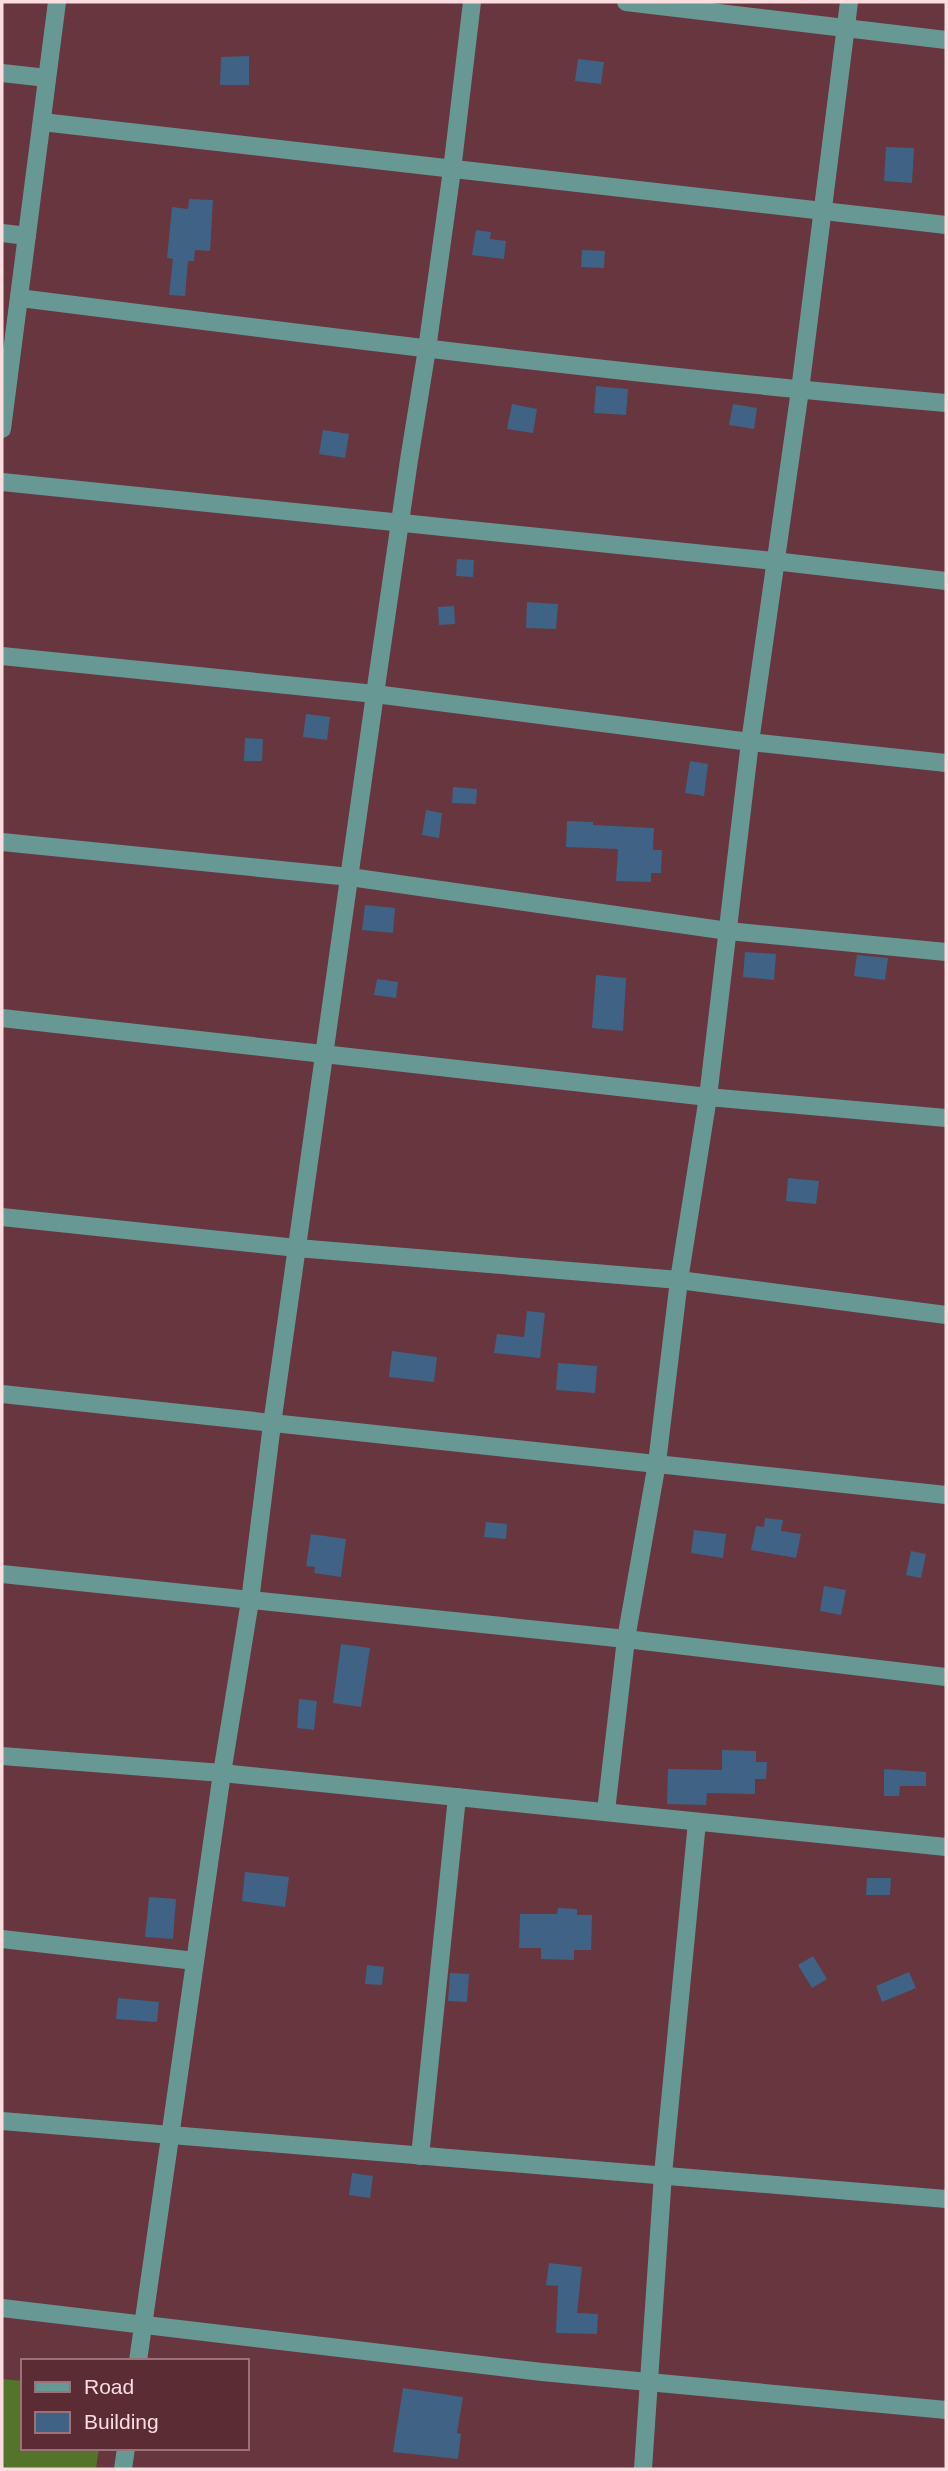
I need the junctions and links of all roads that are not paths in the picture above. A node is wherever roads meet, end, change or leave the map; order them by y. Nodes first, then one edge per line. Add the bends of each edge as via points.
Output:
1 (57, 2) edge
2 (472, 2) edge
3 (626, 2) edge
4 (849, 2) edge
5 (845, 27) junction
6 (946, 40) edge
7 (2, 73) edge
8 (47, 78) junction
9 (42, 122) junction
10 (452, 170) junction
11 (821, 212) junction
12 (946, 225) edge
13 (2, 233) edge
14 (27, 236) junction
15 (19, 299) junction
16 (427, 349) junction
17 (5, 382) edge
18 (800, 390) junction
19 (946, 402) edge
20 (2, 429) edge
21 (2, 482) edge
22 (400, 523) junction
23 (774, 561) junction
24 (946, 581) edge
25 (2, 656) edge
26 (375, 695) junction
27 (750, 742) junction
28 (946, 763) edge
29 (2, 842) edge
30 (350, 877) junction
31 (728, 930) junction
32 (946, 951) edge
33 (2, 1018) edge
34 (324, 1055) junction
35 (708, 1097) junction
36 (946, 1118) edge
37 (2, 1217) edge
38 (297, 1248) junction
39 (679, 1280) junction
40 (946, 1315) edge
41 (2, 1394) edge
42 (272, 1424) junction
43 (657, 1463) junction
44 (946, 1494) edge
45 (2, 1574) edge
46 (250, 1601) junction
47 (626, 1639) junction
48 (946, 1677) edge
49 (2, 1756) edge
50 (222, 1773) junction
51 (457, 1797) junction
52 (606, 1811) junction
53 (697, 1822) junction
54 (946, 1847) edge
55 (2, 1939) edge
56 (195, 1961) junction
57 (2, 2121) edge
58 (170, 2137) junction
59 (420, 2157) junction
60 (663, 2174) junction
61 (946, 2199) edge
62 (2, 2308) edge
63 (144, 2324) junction
64 (138, 2359) edge
65 (648, 2382) junction
66 (946, 2410) edge
67 (126, 2450) edge
68 (123, 2469) edge
69 (643, 2469) edge

1 - 8 street
2 - 10 street
3 - 5 street
4 - 5 street
5 - 6 street
5 - 11 street
7 - 8 street
8 - 9 street
9 - 10 street
9 - 14 street
10 - 11 street
10 - 16 street
11 - 12 street
11 - 18 street
13 - 14 street
14 - 15 street
15 - 16 street
15 - 17 street
16 - 18 street
16 - 22 street
17 - 20 street
18 - 19 street
18 - 23 street
21 - 22 street
22 - 23 street
22 - 26 street
23 - 24 street
23 - 27 street
25 - 26 street
26 - 27 street
26 - 30 street
27 - 28 street
27 - 31 street
29 - 30 street
30 - 31 street
30 - 34 street
31 - 32 street
31 - 35 street
33 - 34 street
34 - 35 street
34 - 38 street
35 - 36 street
35 - 39 street
37 - 38 street
38 - 39 street
38 - 42 street
39 - 40 street
39 - 43 street
41 - 42 street
42 - 43 street
42 - 46 street
43 - 44 street
43 - 47 street
45 - 46 street
46 - 47 street
46 - 50 street
47 - 48 street
47 - 52 street
49 - 50 street
50 - 51 street
50 - 56 street
51 - 52 street
51 - 59 street
52 - 53 street
53 - 54 street
53 - 60 street
55 - 56 street
56 - 58 street
57 - 58 street
58 - 59 street
58 - 63 street
59 - 60 street
60 - 61 street
60 - 65 street
62 - 63 street
63 - 64 street
63 - 65 street
65 - 66 street
65 - 69 street
67 - 68 street

